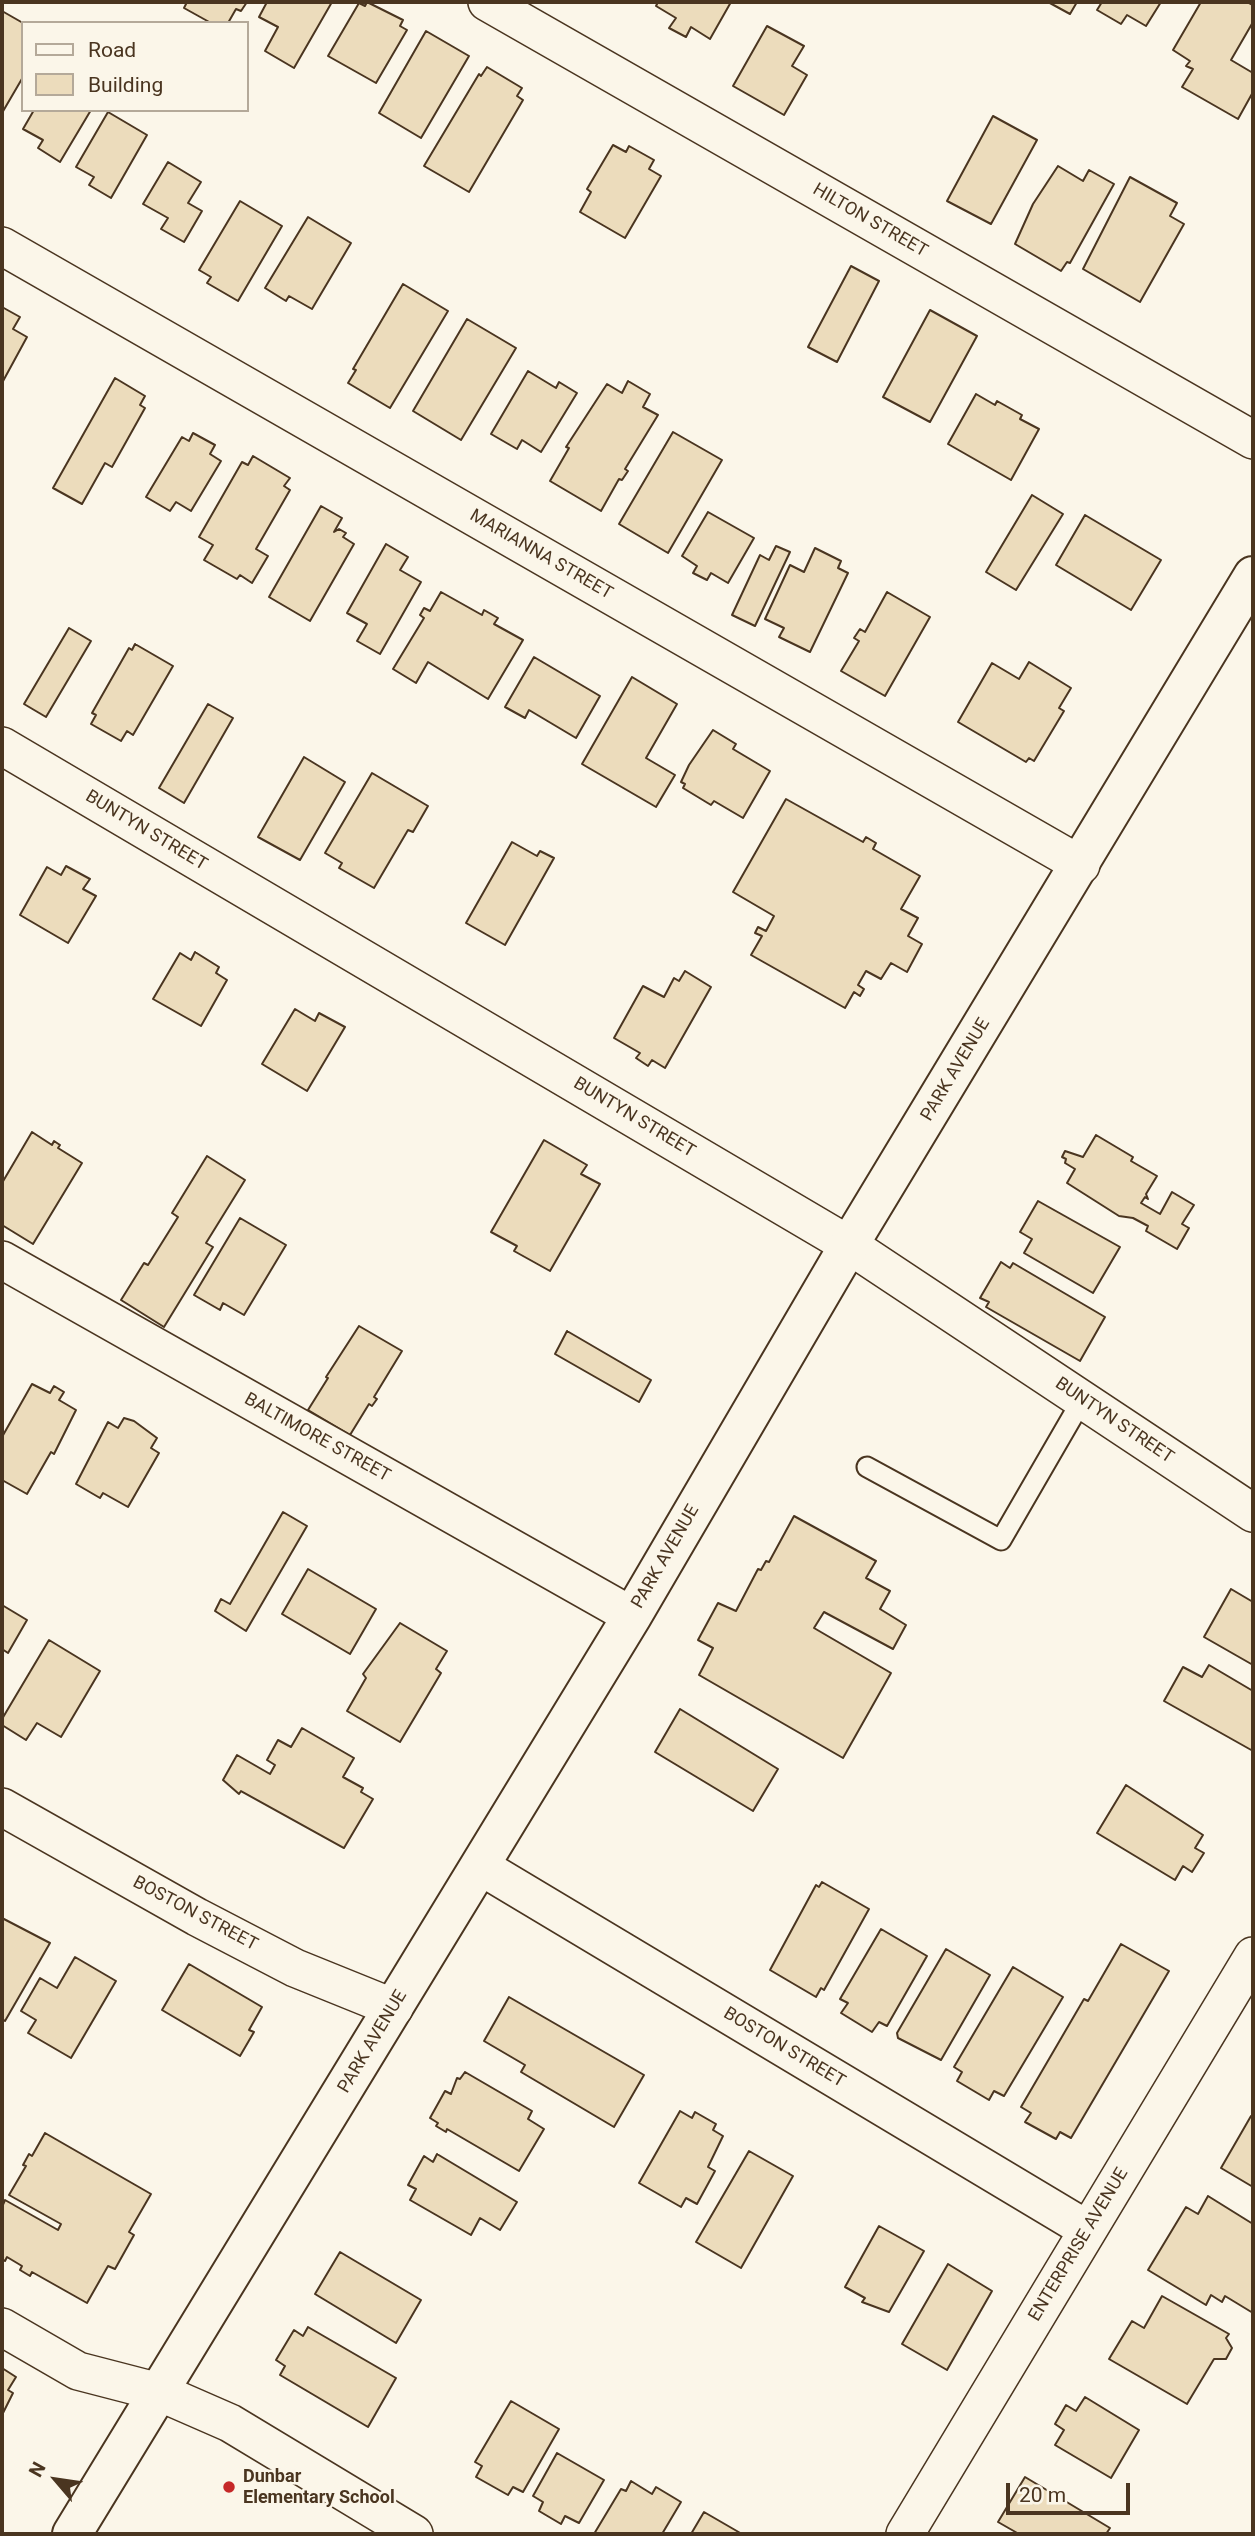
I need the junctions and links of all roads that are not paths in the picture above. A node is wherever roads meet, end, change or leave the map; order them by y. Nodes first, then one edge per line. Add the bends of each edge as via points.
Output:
1 (487, 2) edge
2 (2, 246) edge
3 (1253, 440) edge
4 (1253, 576) edge
5 (2, 746) edge
6 (1081, 865) junction
7 (849, 1245) junction
8 (2, 1260) edge
9 (1082, 1400) junction
10 (867, 1467) dead end
11 (1253, 1513) edge
12 (632, 1616) junction
13 (2, 1807) edge
14 (480, 1866) junction
15 (1253, 1956) edge
16 (394, 2008) junction
17 (1088, 2230) junction
18 (2, 2327) edge
19 (159, 2392) junction
20 (72, 2534) edge
21 (414, 2534) edge
22 (905, 2534) edge

1 - 3 street, HILTON STREET
2 - 6 street, MARIANNA STREET
4 - 6 main road, PARK AVENUE
5 - 7 street, BUNTYN STREET
6 - 7 main road, PARK AVENUE
7 - 9 street, BUNTYN STREET
7 - 12 main road, PARK AVENUE
8 - 12 street, BALTIMORE STREET
9 - 10 lane via 1001,1540
9 - 11 street, BUNTYN STREET
12 - 14 main road, PARK AVENUE
13 - 16 street, BOSTON STREET via 295,1968
14 - 16 main road, PARK AVENUE
14 - 17 street, BOSTON STREET
15 - 17 street, ENTERPRISE AVENUE
16 - 19 main road, PARK AVENUE
17 - 22 street, ENTERPRISE AVENUE
18 - 19 street via 78,2371
19 - 20 main road, PARK AVENUE
19 - 21 street via 230,2423

